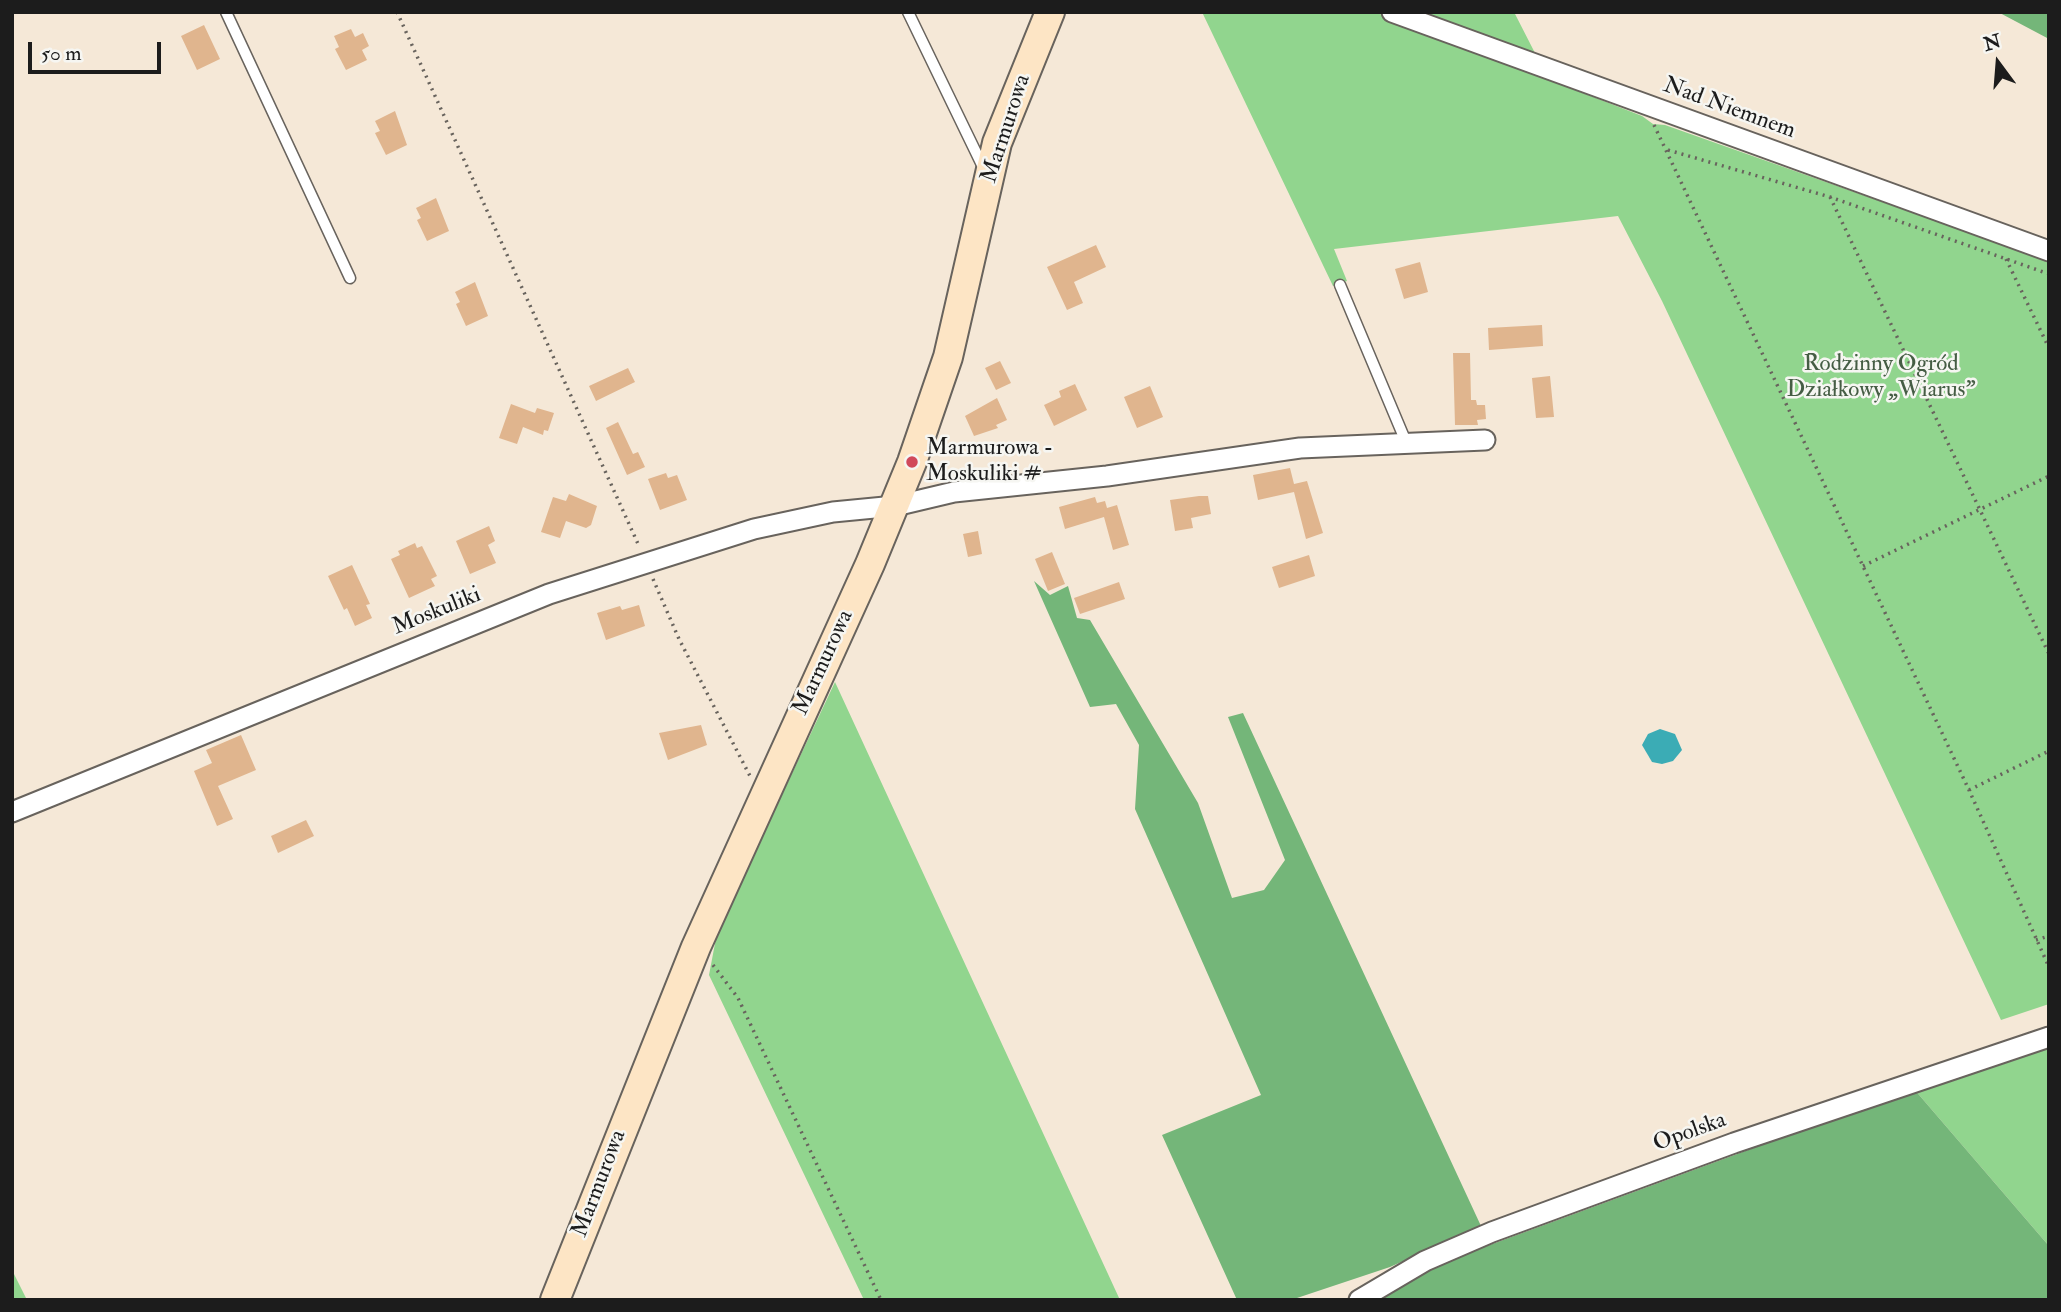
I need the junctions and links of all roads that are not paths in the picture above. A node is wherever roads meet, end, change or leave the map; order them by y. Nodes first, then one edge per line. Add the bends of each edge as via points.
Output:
1 (226, 12) edge
2 (908, 12) edge
3 (1050, 12) edge
4 (1392, 12) edge
5 (989, 179) junction
6 (2049, 251) edge
7 (349, 278) dead end
8 (1340, 285) dead end
9 (1485, 440) dead end
10 (1406, 442) junction
11 (895, 506) junction
12 (12, 812) edge
13 (2049, 1037) edge
14 (555, 1300) edge
15 (1359, 1300) edge

1 - 7 lane
2 - 5 lane
3 - 5 street, Marmurowa via 997,143
4 - 6 street, Nad Niemnem
5 - 11 street, Marmurowa via 948,357
8 - 10 lane
9 - 10 street, Moskuliki
10 - 11 street, Moskuliki via 1300,448 954,492
11 - 12 street, Moskuliki via 833,512 754,530 549,594
11 - 14 street, Marmurowa via 696,947
13 - 15 street, Opolska via 1734,1143 1492,1232 1425,1261

